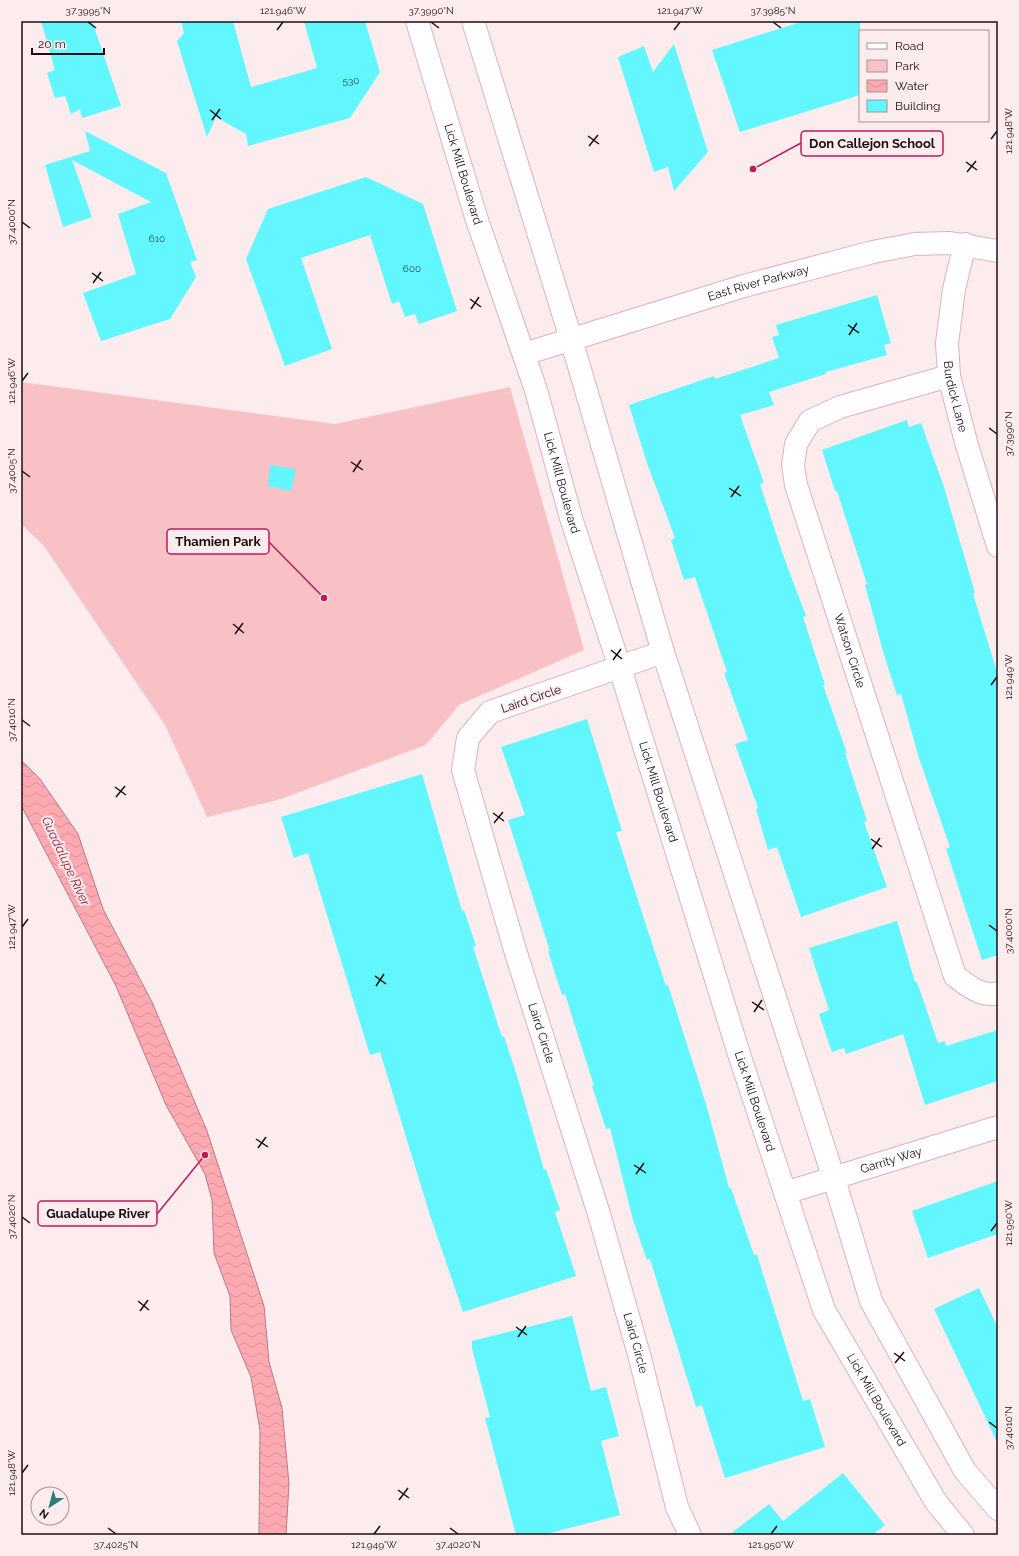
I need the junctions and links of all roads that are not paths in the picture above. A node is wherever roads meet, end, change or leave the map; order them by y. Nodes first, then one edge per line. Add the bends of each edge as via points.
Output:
1 (416, 21) edge
2 (473, 21) edge
3 (965, 244) junction
4 (998, 251) edge
5 (571, 339) junction
6 (524, 354) junction
7 (949, 376) junction
8 (998, 546) edge
9 (663, 652) junction
10 (620, 668) junction
11 (998, 993) edge
12 (998, 1127) edge
13 (834, 1178) junction
14 (785, 1193) junction
15 (998, 1509) edge
16 (690, 1535) edge
17 (963, 1535) edge

1 - 6 main road, Lick Mill Boulevard via 476,217
2 - 5 main road
3 - 4 main road, East River Parkway
3 - 5 main road, East River Parkway via 915,244 873,252 744,286
3 - 7 main road, Burdick Lane via 954,290 947,343
5 - 6 main road, East River Parkway
5 - 9 main road
6 - 10 main road, Lick Mill Boulevard via 571,518
7 - 8 main road, Burdick Lane
7 - 11 main road, Watson Circle via 840,407 810,421 796,444 792,465 796,485 955,976 972,989
9 - 10 main road, Laird Circle
9 - 13 main road
10 - 14 main road, Lick Mill Boulevard via 737,1047
10 - 16 main road, Laird Circle via 490,712 468,738 463,770 515,950 599,1214 640,1358 676,1507
12 - 13 main road, Garrity Way
13 - 14 main road, Garrity Way
13 - 15 main road via 871,1300 966,1471
14 - 17 main road, Lick Mill Boulevard via 824,1310 936,1502

